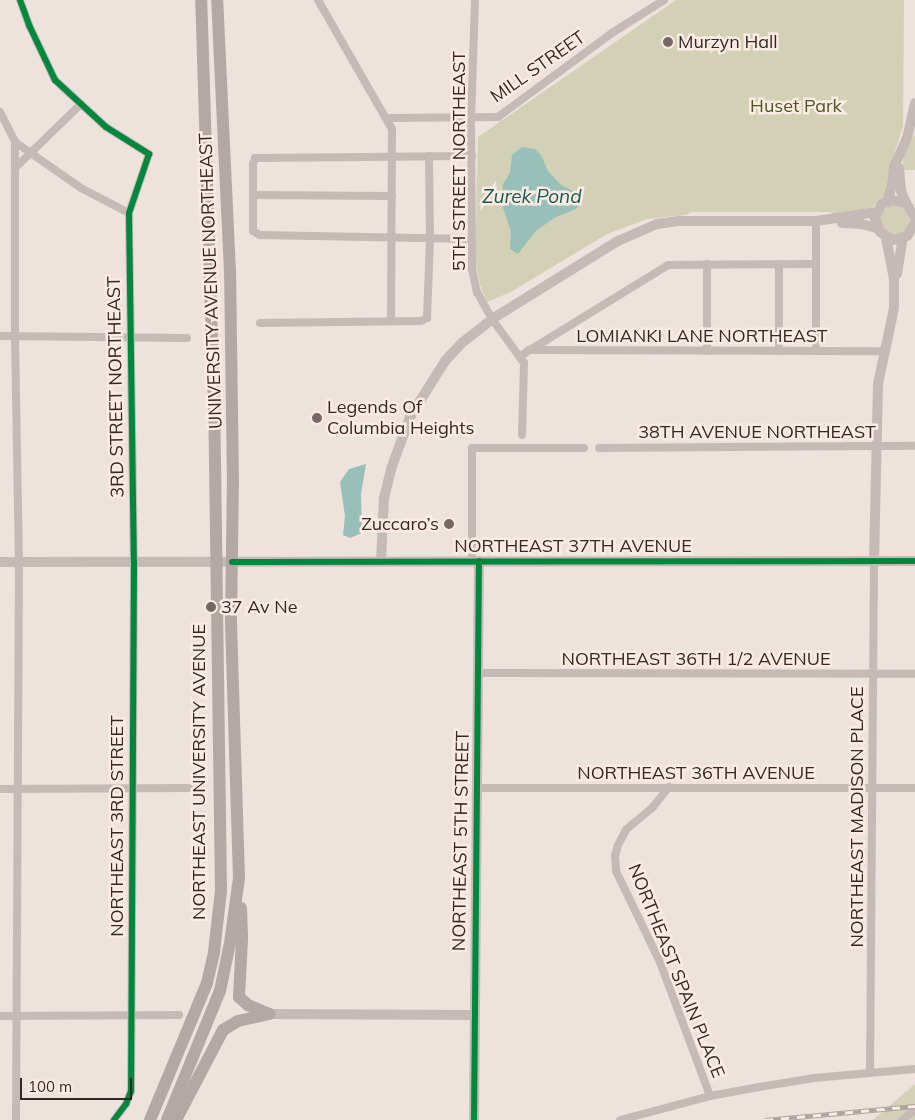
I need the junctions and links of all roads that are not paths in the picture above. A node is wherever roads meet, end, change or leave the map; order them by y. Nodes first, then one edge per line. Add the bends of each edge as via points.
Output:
1 (20, 0) edge
2 (201, 0) edge
3 (217, 0) edge
4 (318, 0) edge
5 (475, 0) edge
6 (664, 0) edge
7 (915, 103) edge
8 (81, 104) junction
9 (0, 112) edge
10 (386, 118) junction
11 (471, 118) junction
12 (15, 142) junction
13 (30, 153) junction
14 (429, 156) junction
15 (472, 156) junction
16 (393, 157) junction
17 (897, 161) junction
18 (15, 168) junction
19 (253, 195) junction
20 (392, 196) junction
21 (887, 202) junction
22 (906, 203) junction
23 (129, 212) junction
24 (877, 212) junction
25 (915, 214) edge
26 (821, 221) junction
27 (914, 227) edge
28 (877, 228) junction
29 (886, 238) junction
30 (903, 238) junction
31 (392, 239) junction
32 (430, 239) junction
33 (472, 239) junction
34 (707, 264) junction
35 (779, 264) junction
36 (816, 264) junction
37 (894, 279) junction
38 (492, 319) junction
39 (391, 320) junction
40 (260, 323) dead end
41 (0, 336) edge
42 (15, 336) junction
43 (131, 338) junction
44 (187, 338) dead end
45 (529, 350) junction
46 (707, 351) junction
47 (779, 351) junction
48 (816, 351) junction
49 (886, 351) junction
50 (520, 357) junction
51 (522, 435) dead end
52 (875, 446) junction
53 (915, 446) edge
54 (584, 448) dead end
55 (599, 448) dead end
56 (381, 561) junction
57 (475, 561) junction
58 (874, 561) junction
59 (915, 561) edge
60 (0, 562) edge
61 (19, 562) junction
62 (134, 562) junction
63 (215, 562) junction
64 (232, 562) junction
65 (478, 673) junction
66 (873, 674) junction
67 (915, 674) edge
68 (668, 787) junction
69 (0, 788) edge
70 (17, 788) junction
71 (132, 788) junction
72 (189, 788) dead end
73 (477, 788) junction
74 (872, 788) junction
75 (915, 788) edge
76 (239, 878) junction
77 (269, 1014) junction
78 (130, 1015) junction
79 (179, 1015) dead end
80 (0, 1016) edge
81 (16, 1016) junction
82 (474, 1016) junction
83 (915, 1069) edge
84 (870, 1073) junction
85 (710, 1096) junction
86 (915, 1110) edge
87 (16, 1120) edge
88 (114, 1120) edge
89 (150, 1120) edge
90 (167, 1120) edge
91 (176, 1120) edge
92 (474, 1120) edge
93 (620, 1120) edge
94 (902, 1120) edge

1 - 8 street via 55,80
2 - 63 main road, UNIVERSITY AVENUE NORTHEAST via 214,407
3 - 64 main road, UNIVERSITY AVENUE NORTHEAST via 230,282
4 - 10 street
5 - 11 street, 5TH STREET NORTHEAST
6 - 11 street, MILL STREET via 612,33 498,116
7 - 17 street via 907,138
8 - 13 street
8 - 23 street, 3RD STREET NORTHEAST via 106,127 149,154
9 - 12 street
10 - 11 street, MILL STREET
10 - 16 street via 392,129
11 - 15 street, 5TH STREET NORTHEAST
12 - 13 street
12 - 18 street
13 - 18 street
13 - 23 street via 80,188
14 - 15 street
14 - 16 street
14 - 32 street
15 - 33 street, 5TH STREET NORTHEAST
16 - 19 street via 255,158
16 - 20 street
17 - 21 street
17 - 22 street via 901,192
18 - 42 street
19 - 20 street
19 - 31 street via 253,231 260,235
20 - 31 street
21 - 22 street via 900,200
21 - 24 street
22 - 25 street
23 - 43 street, 3RD STREET NORTHEAST
24 - 26 street
24 - 28 street
26 - 28 street
26 - 36 street
26 - 38 street via 657,224 618,241
27 - 30 street
28 - 29 street
29 - 30 street
29 - 37 street
30 - 37 street
31 - 32 street
31 - 39 street
32 - 33 street
32 - 39 street via 427,318 421,321
33 - 38 street, 5TH STREET NORTHEAST via 474,283
34 - 35 street
34 - 45 street via 668,265
34 - 46 street
35 - 36 street
35 - 47 street
36 - 48 street
37 - 49 street via 894,308
38 - 50 street, 5TH STREET NORTHEAST
38 - 56 street via 445,361 410,417 384,498
39 - 40 street
41 - 42 street
42 - 43 street
42 - 61 street
43 - 44 street
43 - 62 street, 3RD STREET NORTHEAST
45 - 46 street, LOMIANKI LANE NORTHEAST
45 - 50 street
46 - 47 street, LOMIANKI LANE NORTHEAST
47 - 48 street, LOMIANKI LANE NORTHEAST
48 - 49 street, LOMIANKI LANE NORTHEAST
49 - 52 street via 878,384
50 - 51 street via 524,363
52 - 53 street, 38TH AVENUE NORTHEAST
52 - 55 street, 38TH AVENUE NORTHEAST
52 - 58 street
54 - 57 street via 472,448
56 - 57 street, NORTHEAST 37TH AVENUE
56 - 64 street, NORTHEAST 37TH AVENUE
57 - 58 street, NORTHEAST 37TH AVENUE
57 - 65 street, NORTHEAST 5TH STREET
58 - 59 street, NORTHEAST 37TH AVENUE
58 - 66 street, NORTHEAST MADISON PLACE
60 - 61 street, NORTHEAST 37TH AVENUE
61 - 62 street, NORTHEAST 37TH AVENUE
61 - 70 street
62 - 63 street, NORTHEAST 37TH AVENUE
62 - 71 street, NORTHEAST 3RD STREET
63 - 64 street, NORTHEAST 37TH AVENUE
63 - 89 main road, NORTHEAST UNIVERSITY AVENUE via 221,851 219,920 207,983
64 - 76 main road, NORTHEAST UNIVERSITY AVENUE
65 - 66 street, NORTHEAST 36TH 1/2 AVENUE
65 - 73 street, NORTHEAST 5TH STREET
66 - 67 street, NORTHEAST 36TH 1/2 AVENUE
66 - 74 street, NORTHEAST MADISON PLACE
68 - 73 street, NORTHEAST 36TH AVENUE
68 - 74 street, NORTHEAST 36TH AVENUE
68 - 85 street, NORTHEAST SPAIN PLACE via 652,807 626,830 615,856 616,871 660,962
69 - 70 street
70 - 71 street
70 - 81 street
71 - 72 street
71 - 78 street, NORTHEAST 3RD STREET
73 - 82 street, NORTHEAST 5TH STREET
74 - 75 street, NORTHEAST 36TH AVENUE
74 - 84 street, NORTHEAST MADISON PLACE
76 - 77 main road via 242,938 239,997 248,1005
76 - 90 main road, NORTHEAST UNIVERSITY AVENUE via 220,991
77 - 82 street
77 - 91 main road via 238,1021 223,1030
78 - 79 street
78 - 81 street
78 - 88 street, NORTHEAST 3RD STREET via 131,1091
80 - 81 street
81 - 87 street
82 - 92 street, NORTHEAST 5TH STREET
83 - 84 street
84 - 85 street via 814,1078
85 - 93 street
86 - 94 street

